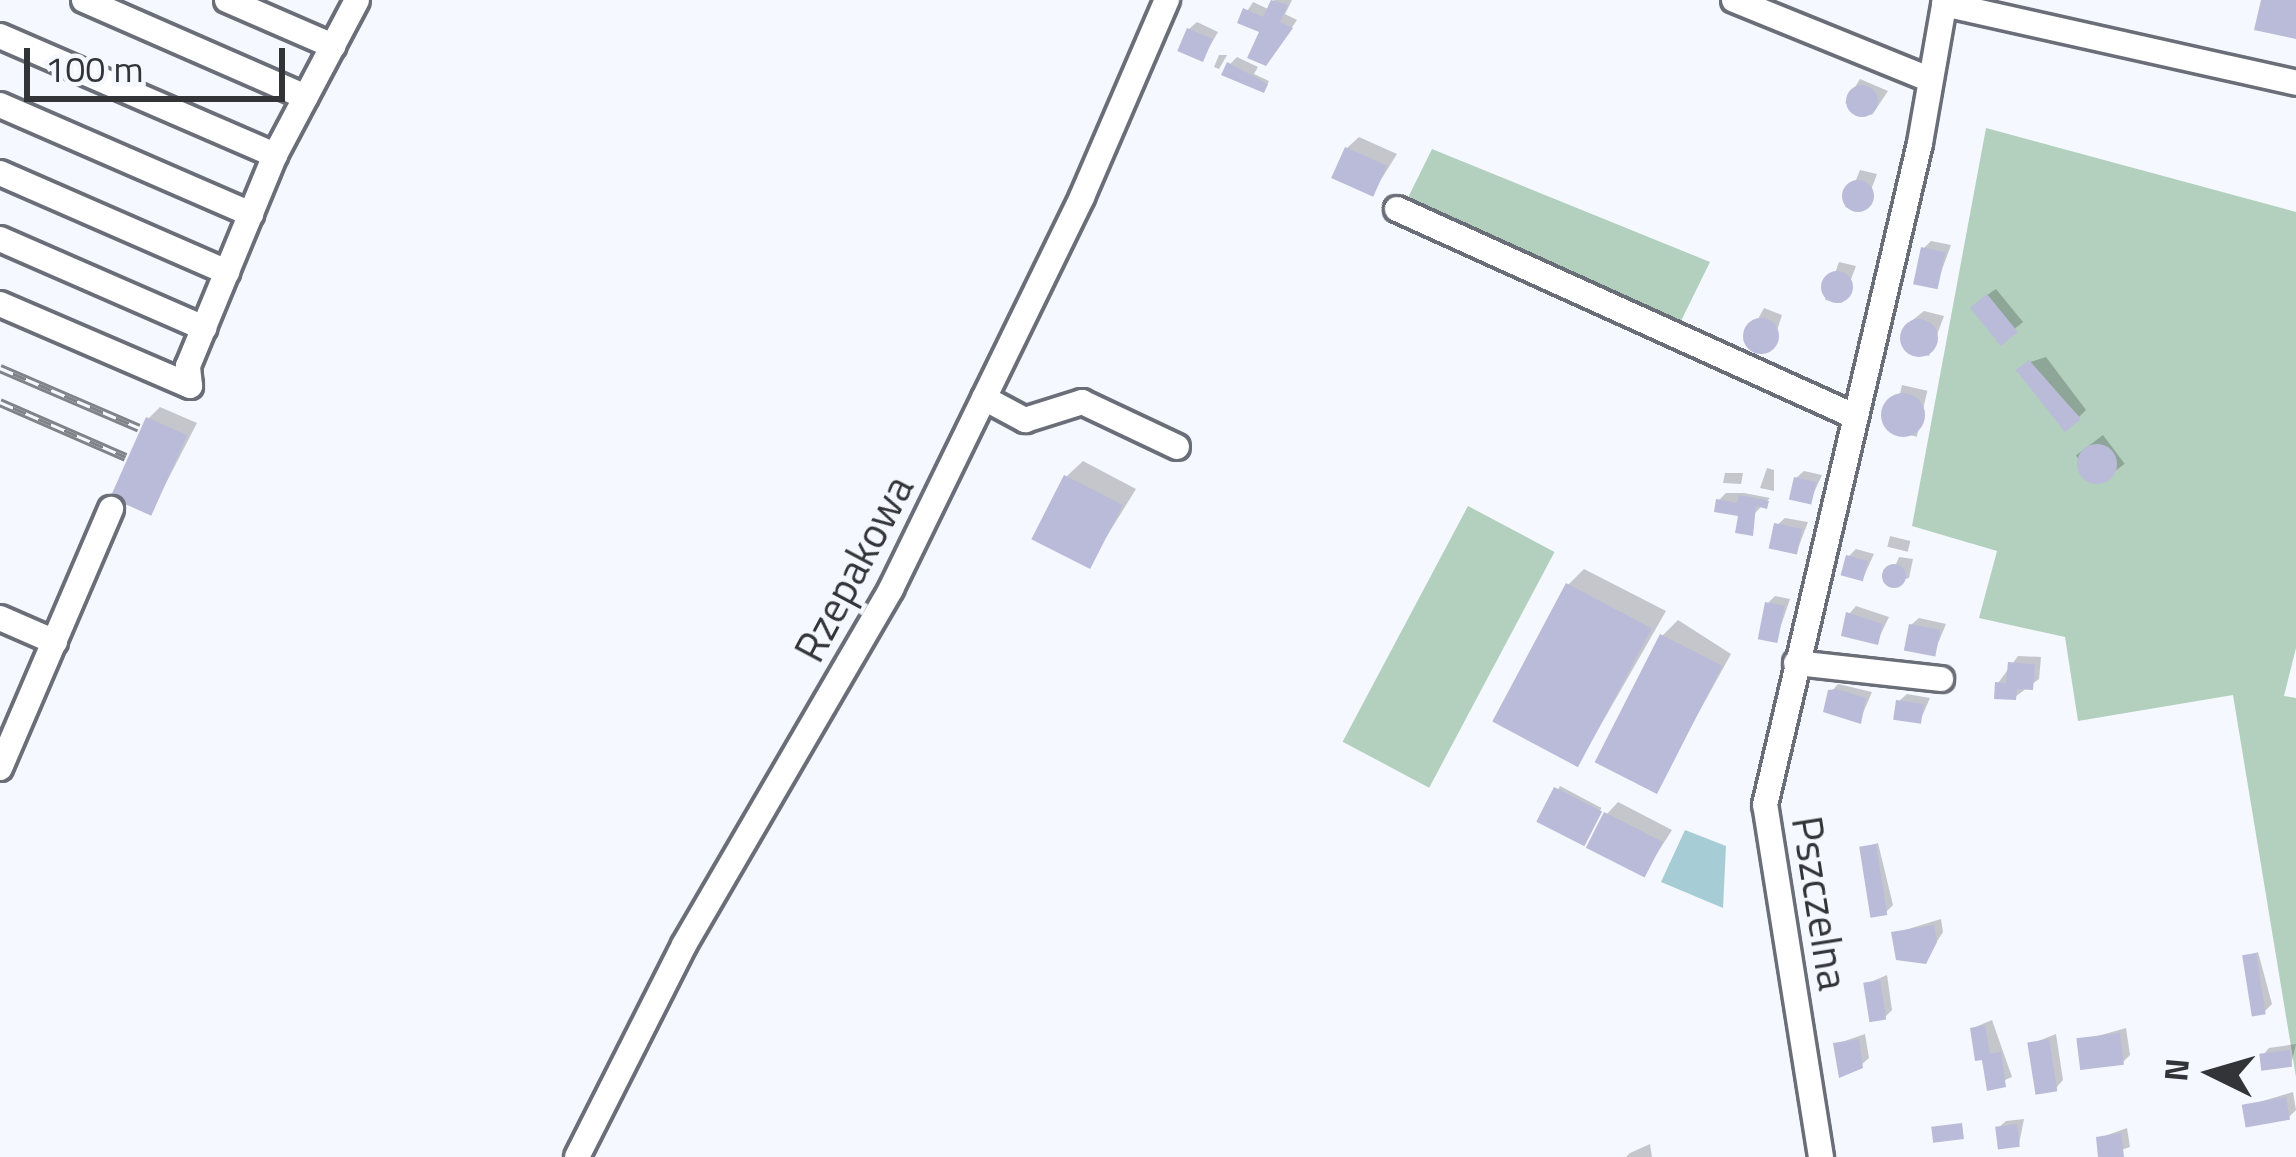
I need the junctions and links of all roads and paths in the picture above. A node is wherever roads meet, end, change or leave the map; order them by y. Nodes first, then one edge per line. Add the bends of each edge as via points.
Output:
1 (84, 0) edge
2 (227, 0) edge
3 (357, 0) edge
4 (1167, 0) edge
5 (1734, 0) edge
6 (1944, 2) edge
7 (0, 36) edge
8 (333, 46) junction
9 (1926, 78) junction
10 (2296, 83) edge
11 (306, 97) junction
12 (0, 105) edge
13 (275, 154) junction
14 (0, 173) edge
15 (1397, 209) dead end
16 (251, 214) junction
17 (0, 239) edge
18 (226, 272) junction
19 (0, 304) edge
20 (203, 328) junction
21 (984, 398) junction
22 (1854, 416) junction
23 (1177, 447) dead end
24 (111, 509) dead end
25 (0, 618) edge
26 (55, 642) junction
27 (1796, 663) junction
28 (1941, 679) dead end
29 (0, 768) edge
30 (577, 1157) edge
31 (1821, 1157) edge

1 - 11 street
2 - 8 street
3 - 8 street
4 - 21 street, Rzepakowa
5 - 9 street
6 - 9 street, Pszczelna
6 - 10 street, Pszczelna
7 - 13 street
8 - 11 street
9 - 22 street, Pszczelna via 1920,143
11 - 13 street
12 - 16 street
13 - 16 street
14 - 18 street
15 - 22 street
16 - 18 street
17 - 20 street
18 - 20 street
19 - 20 street via 190,386 188,366
21 - 23 street via 1025,420 1082,402
21 - 30 street, Rzepakowa via 891,589 684,945
22 - 27 street, Pszczelna
24 - 26 street
25 - 26 street
26 - 29 street
27 - 28 street
27 - 31 street, Pszczelna via 1765,805

